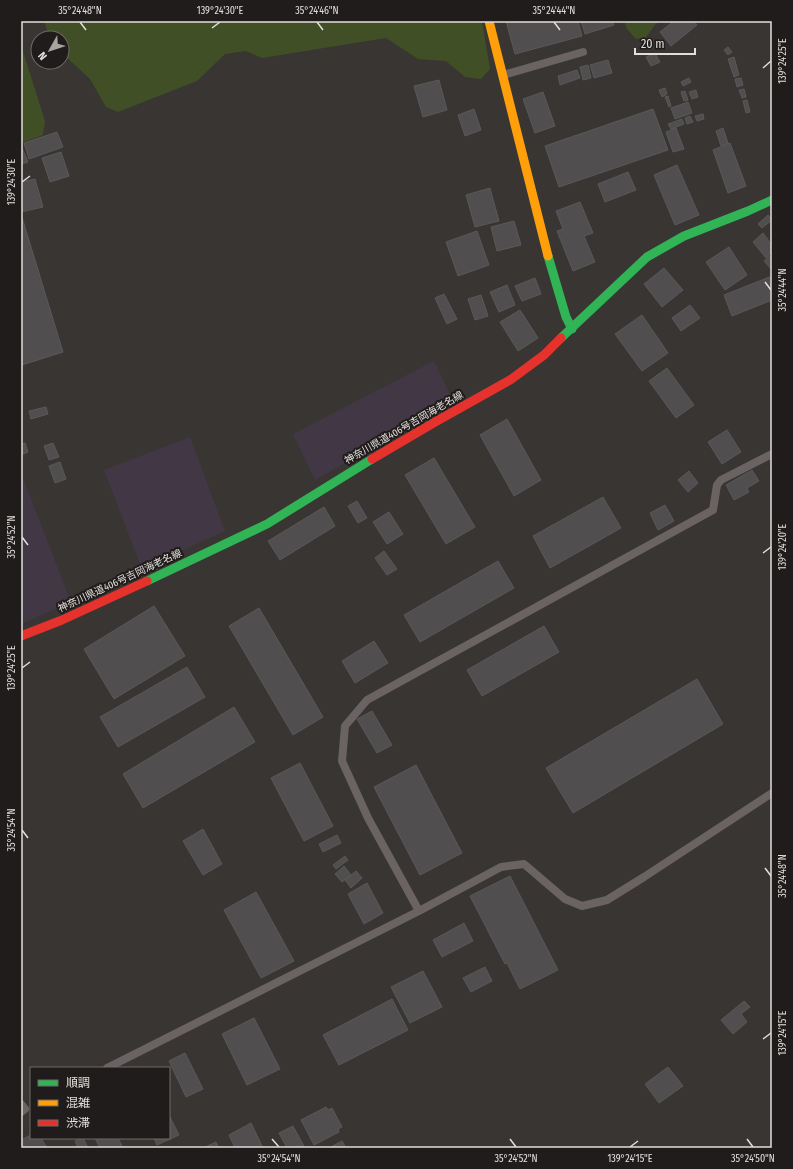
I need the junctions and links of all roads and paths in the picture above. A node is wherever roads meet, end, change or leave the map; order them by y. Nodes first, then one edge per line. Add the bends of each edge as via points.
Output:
1 (489, 21) edge
2 (583, 52) dead end
3 (502, 76) junction
4 (772, 200) edge
5 (572, 329) junction
6 (772, 454) edge
7 (21, 636) edge
8 (772, 793) edge
9 (419, 910) junction
10 (109, 1067) edge

1 - 3 main road
2 - 3 lane
3 - 5 main road via 549,260
4 - 5 main road, 神奈川県道406号吉岡海老名線 via 684,236 647,257
5 - 7 main road, 神奈川県道406号吉岡海老名線 via 544,355 510,380 376,457 267,524 62,620
6 - 9 lane via 721,480 717,485 713,510 367,700 346,726 342,761 368,818
8 - 9 lane via 607,900 582,906 565,899 524,864 501,867
9 - 10 lane

